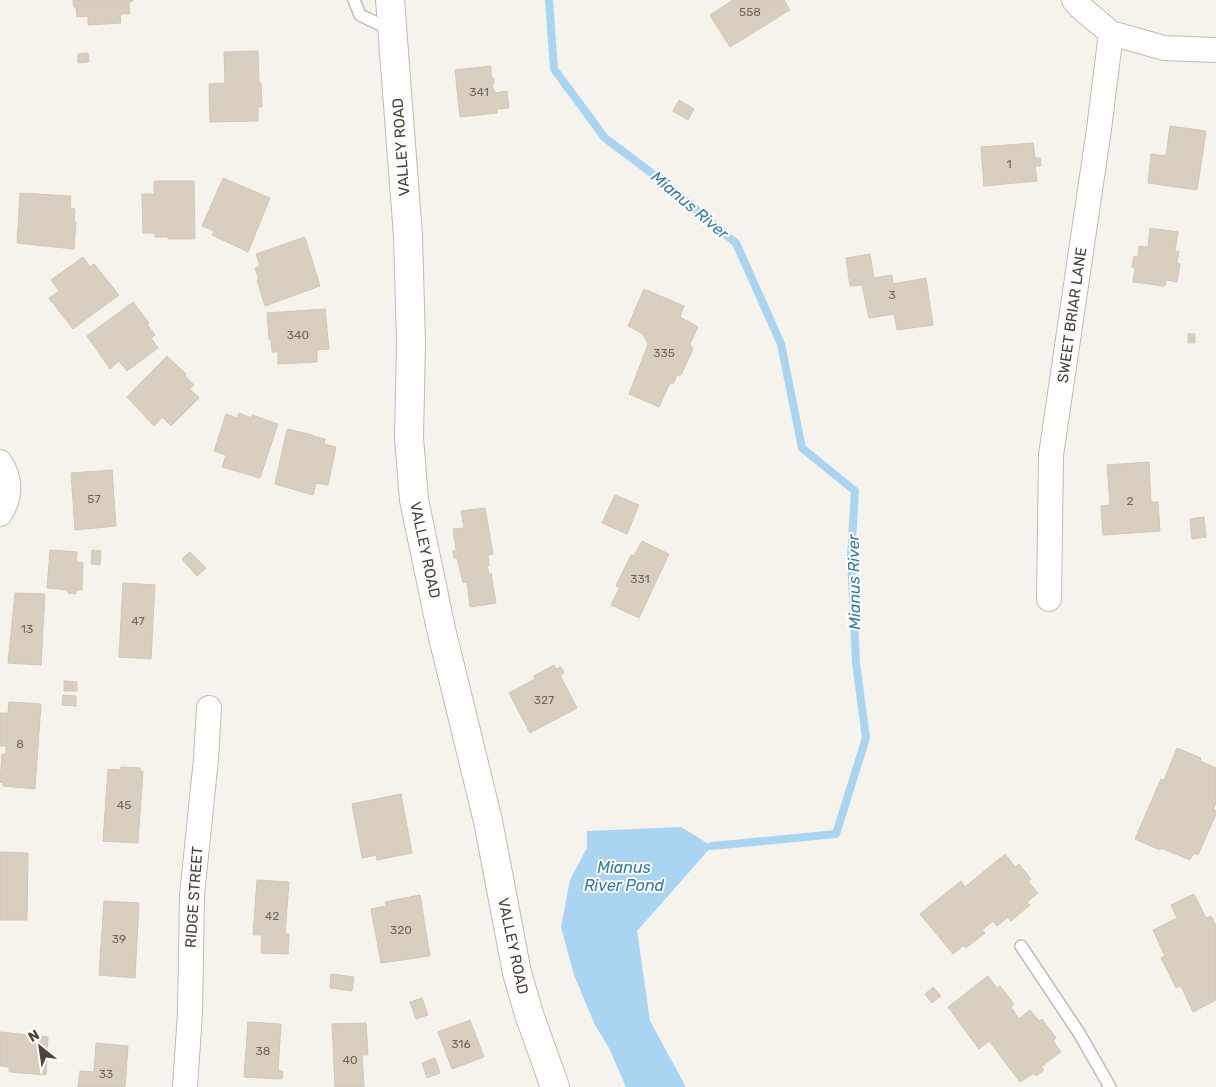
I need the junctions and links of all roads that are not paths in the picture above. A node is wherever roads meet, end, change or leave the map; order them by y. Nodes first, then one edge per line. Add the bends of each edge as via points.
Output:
1 (354, 0) edge
2 (390, 0) edge
3 (1074, 0) edge
4 (392, 30) junction
5 (1111, 33) junction
6 (1216, 50) edge
7 (0, 462) edge
8 (0, 514) edge
9 (1049, 599) dead end
10 (209, 708) dead end
11 (1021, 946) dead end
12 (185, 1087) edge
13 (554, 1087) edge
14 (1110, 1087) edge

1 - 4 lane via 360,15
2 - 4 street, VALLEY ROAD
3 - 5 street
4 - 13 street, VALLEY ROAD via 408,236 409,438 414,500 441,629 488,821 517,973
5 - 6 street via 1164,48
5 - 9 street, SWEET BRIAR LANE via 1051,455
7 - 8 street via 7,475 9,491
10 - 12 street, RIDGE STREET via 192,895
11 - 14 lane via 1079,1033

